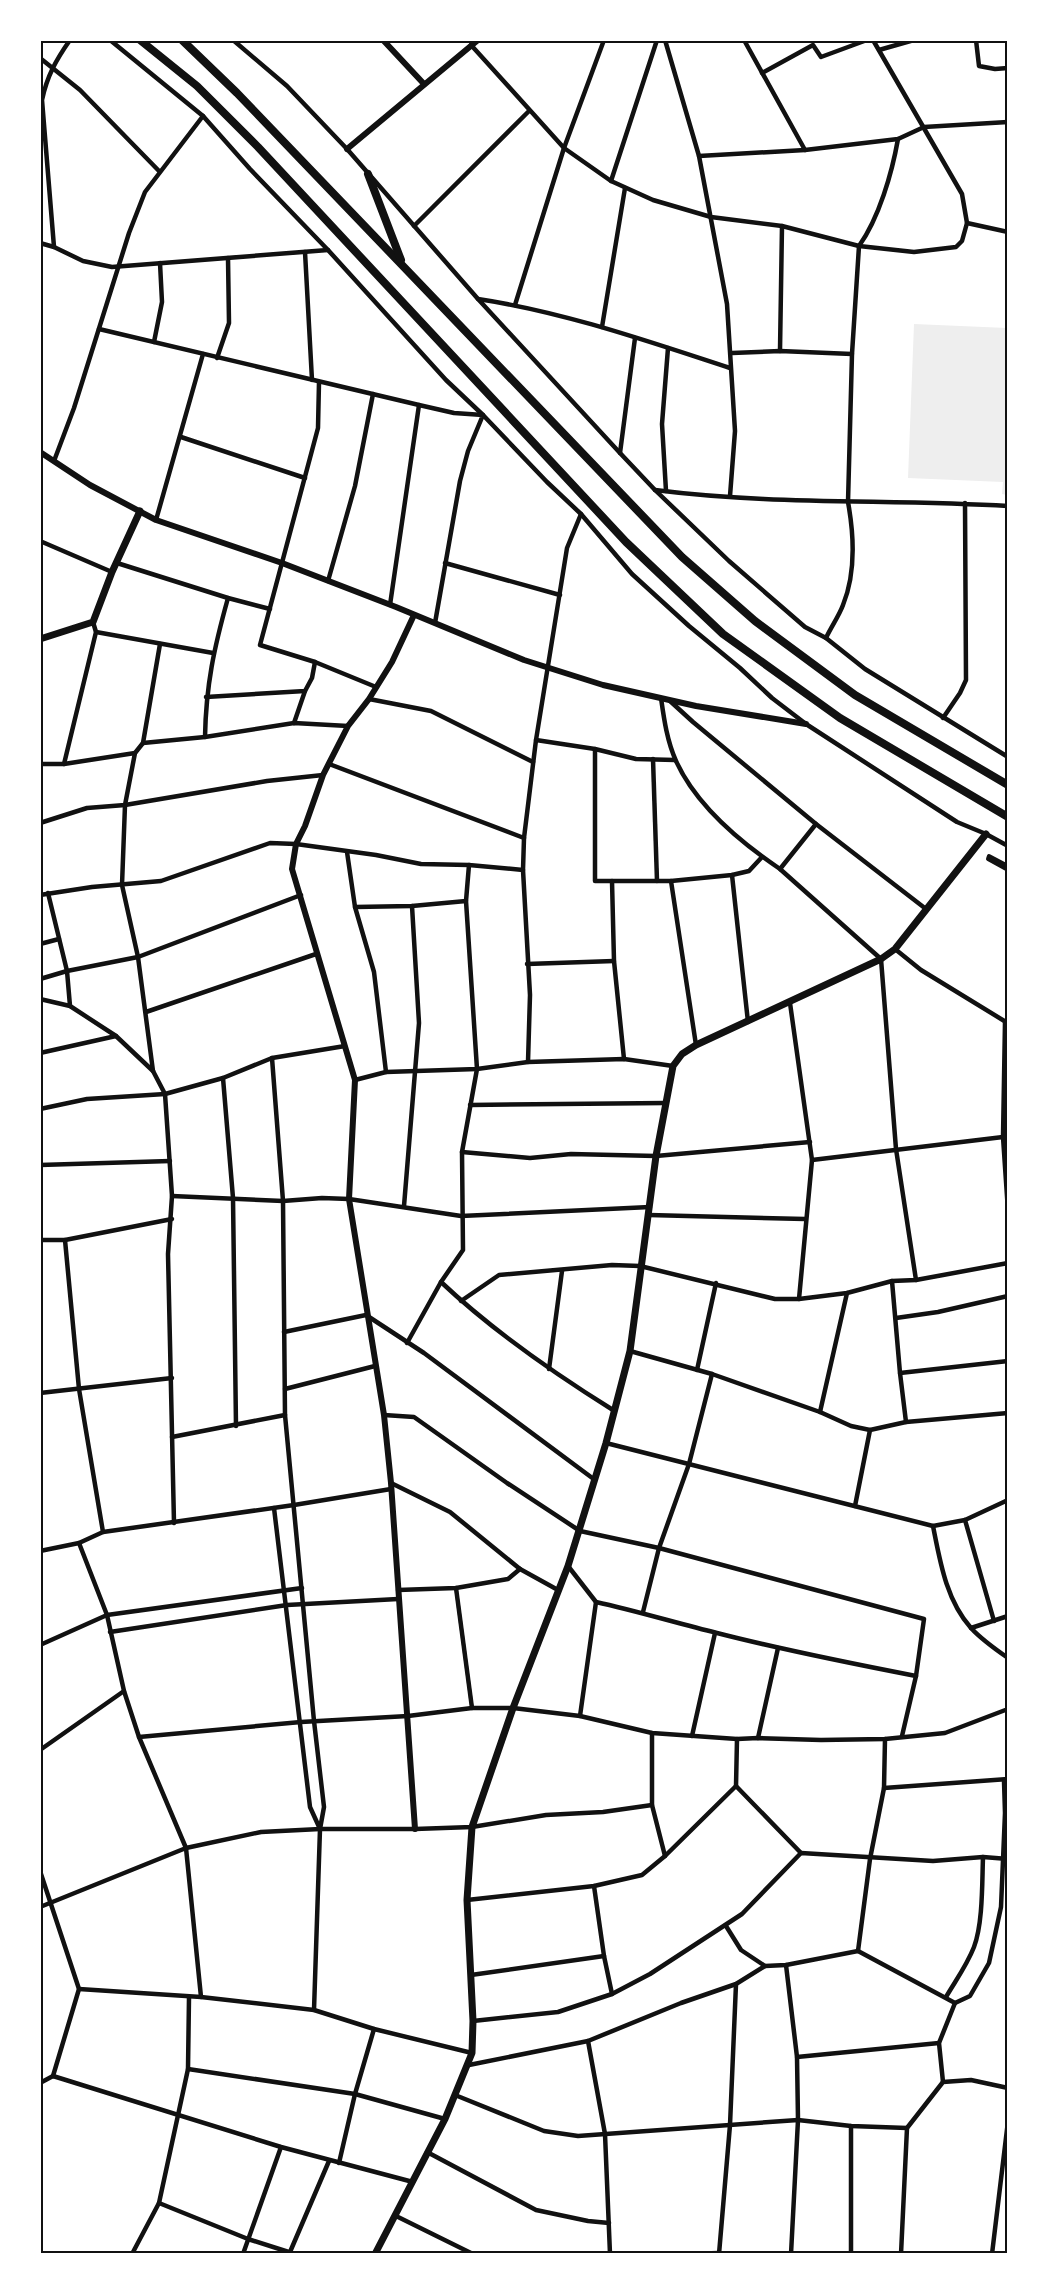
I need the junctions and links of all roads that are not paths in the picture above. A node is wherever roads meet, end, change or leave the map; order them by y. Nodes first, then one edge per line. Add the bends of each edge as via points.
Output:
1 (70, 40) edge
2 (110, 40) edge
3 (140, 40) edge
4 (182, 40) edge
5 (233, 40) edge
6 (383, 40) edge
7 (478, 40) edge
8 (604, 40) edge
9 (657, 40) edge
10 (664, 40) edge
11 (744, 40) edge
12 (867, 40) edge
13 (873, 40) edge
14 (914, 40) edge
15 (976, 40) edge
16 (471, 45) junction
17 (879, 50) junction
18 (40, 58) edge
19 (52, 67) junction
20 (1008, 68) edge
21 (762, 73) junction
22 (424, 84) junction
23 (529, 111) junction
24 (204, 116) junction
25 (1008, 122) edge
26 (924, 127) junction
27 (898, 139) junction
28 (564, 148) junction
29 (347, 149) junction
30 (806, 150) junction
31 (699, 156) junction
32 (159, 171) junction
33 (368, 174) junction
34 (611, 181) junction
35 (625, 188) junction
36 (711, 217) junction
37 (967, 223) junction
38 (414, 226) junction
39 (782, 226) junction
40 (1008, 232) edge
41 (40, 243) edge
42 (859, 246) junction
43 (54, 247) junction
44 (328, 250) junction
45 (305, 252) junction
46 (228, 258) junction
47 (160, 263) junction
48 (403, 264) junction
49 (119, 266) junction
50 (478, 299) junction
51 (515, 305) junction
52 (602, 327) junction
53 (99, 329) junction
54 (635, 338) junction
55 (154, 342) junction
56 (668, 348) junction
57 (780, 351) junction
58 (732, 353) junction
59 (203, 354) junction
60 (852, 354) junction
61 (217, 358) junction
62 (730, 368) junction
63 (312, 380) junction
64 (319, 382) junction
65 (374, 394) junction
66 (419, 405) junction
67 (483, 415) junction
68 (181, 437) junction
69 (40, 452) edge
70 (620, 453) junction
71 (54, 461) junction
72 (305, 478) junction
73 (655, 490) junction
74 (666, 491) junction
75 (730, 496) junction
76 (849, 502) junction
77 (965, 503) junction
78 (1008, 506) edge
79 (140, 512) junction
80 (580, 514) junction
81 (156, 520) junction
82 (40, 541) edge
83 (117, 563) junction
84 (282, 563) junction
85 (445, 563) junction
86 (112, 572) junction
87 (328, 581) junction
88 (560, 595) junction
89 (228, 598) junction
90 (390, 605) junction
91 (270, 609) junction
92 (414, 615) junction
93 (93, 622) junction
94 (435, 623) junction
95 (96, 632) junction
96 (826, 638) junction
97 (41, 639) edge
98 (159, 644) junction
99 (213, 653) junction
100 (315, 662) junction
101 (548, 668) junction
102 (376, 687) junction
103 (304, 691) junction
104 (206, 697) junction
105 (661, 698) junction
106 (369, 699) junction
107 (670, 700) junction
108 (943, 718) junction
109 (294, 723) junction
110 (806, 724) junction
111 (348, 726) junction
112 (205, 737) junction
113 (536, 740) junction
114 (142, 743) junction
115 (595, 749) junction
116 (135, 753) junction
117 (1008, 757) edge
118 (653, 759) junction
119 (675, 760) junction
120 (533, 762) junction
121 (40, 764) edge
122 (64, 764) junction
123 (328, 764) junction
124 (323, 775) junction
125 (1008, 785) edge
126 (125, 805) junction
127 (1008, 817) edge
128 (40, 823) edge
129 (816, 824) junction
130 (986, 834) junction
131 (524, 838) junction
132 (296, 844) junction
133 (1008, 846) edge
134 (347, 852) junction
135 (762, 857) junction
136 (469, 865) junction
137 (780, 869) junction
138 (523, 870) junction
139 (732, 875) junction
140 (612, 881) junction
141 (657, 881) junction
142 (671, 881) junction
143 (122, 885) junction
144 (48, 892) junction
145 (40, 895) edge
146 (301, 895) junction
147 (466, 901) junction
148 (412, 906) junction
149 (355, 908) junction
150 (926, 909) junction
151 (59, 939) junction
152 (40, 944) edge
153 (896, 949) junction
154 (316, 954) junction
155 (138, 957) junction
156 (881, 959) junction
157 (614, 961) junction
158 (527, 963) junction
159 (67, 971) junction
160 (40, 979) edge
161 (40, 999) edge
162 (790, 1003) junction
163 (70, 1006) junction
164 (146, 1012) junction
165 (748, 1022) junction
166 (1006, 1023) edge
167 (116, 1036) junction
168 (345, 1046) junction
169 (696, 1046) junction
170 (40, 1053) edge
171 (272, 1058) junction
172 (624, 1059) junction
173 (528, 1062) junction
174 (674, 1066) junction
175 (477, 1069) junction
176 (153, 1071) junction
177 (414, 1071) junction
178 (386, 1072) junction
179 (223, 1078) junction
180 (356, 1080) junction
181 (165, 1094) junction
182 (666, 1103) junction
183 (470, 1105) junction
184 (40, 1109) edge
185 (1003, 1137) junction
186 (810, 1142) junction
187 (896, 1149) junction
188 (462, 1152) junction
189 (656, 1156) junction
190 (812, 1160) junction
191 (170, 1161) junction
192 (40, 1165) edge
193 (1007, 1186) edge
194 (172, 1196) junction
195 (233, 1198) junction
196 (349, 1199) junction
197 (283, 1201) junction
198 (404, 1206) junction
199 (649, 1211) junction
200 (1008, 1211) edge
201 (461, 1216) junction
202 (172, 1219) junction
203 (805, 1219) junction
204 (65, 1239) junction
205 (40, 1240) edge
206 (1008, 1263) edge
207 (640, 1266) junction
208 (562, 1271) junction
209 (916, 1280) junction
210 (892, 1281) junction
211 (441, 1282) junction
212 (716, 1283) junction
213 (847, 1293) junction
214 (1008, 1296) edge
215 (799, 1299) junction
216 (461, 1301) junction
217 (366, 1315) junction
218 (896, 1318) junction
219 (284, 1332) junction
220 (407, 1343) junction
221 (630, 1351) junction
222 (1008, 1361) edge
223 (375, 1366) junction
224 (549, 1369) junction
225 (697, 1370) junction
226 (900, 1373) junction
227 (712, 1374) junction
228 (172, 1378) junction
229 (79, 1389) junction
230 (285, 1389) junction
231 (40, 1393) edge
232 (613, 1410) junction
233 (820, 1412) junction
234 (1008, 1413) edge
235 (285, 1415) junction
236 (384, 1415) junction
237 (906, 1422) junction
238 (236, 1426) junction
239 (870, 1430) junction
240 (172, 1437) junction
241 (606, 1443) junction
242 (689, 1464) junction
243 (595, 1480) junction
244 (391, 1486) junction
245 (1008, 1500) edge
246 (294, 1505) junction
247 (855, 1506) junction
248 (274, 1508) junction
249 (965, 1520) junction
250 (174, 1523) junction
251 (933, 1526) junction
252 (580, 1531) junction
253 (103, 1532) junction
254 (79, 1543) junction
255 (658, 1548) junction
256 (40, 1551) edge
257 (568, 1566) junction
258 (520, 1569) junction
259 (302, 1588) junction
260 (456, 1588) junction
261 (285, 1589) junction
262 (398, 1590) junction
263 (558, 1590) junction
264 (398, 1599) junction
265 (596, 1602) junction
266 (303, 1604) junction
267 (287, 1605) junction
268 (643, 1612) junction
269 (107, 1615) junction
270 (1008, 1616) edge
271 (994, 1621) junction
272 (971, 1628) junction
273 (110, 1632) junction
274 (715, 1633) junction
275 (40, 1645) edge
276 (778, 1648) junction
277 (1008, 1658) edge
278 (916, 1676) junction
279 (124, 1691) junction
280 (472, 1708) junction
281 (513, 1708) junction
282 (1008, 1709) edge
283 (408, 1716) junction
284 (580, 1716) junction
285 (314, 1721) junction
286 (301, 1722) junction
287 (652, 1733) junction
288 (692, 1736) junction
289 (902, 1736) junction
290 (140, 1737) junction
291 (758, 1738) junction
292 (737, 1739) junction
293 (885, 1739) junction
294 (40, 1750) edge
295 (1006, 1780) edge
296 (736, 1786) junction
297 (884, 1788) junction
298 (652, 1805) junction
299 (472, 1827) junction
300 (320, 1829) junction
301 (415, 1829) junction
302 (186, 1848) junction
303 (801, 1853) junction
304 (665, 1856) junction
305 (984, 1857) junction
306 (870, 1858) junction
307 (1005, 1859) edge
308 (40, 1871) edge
309 (594, 1886) junction
310 (467, 1900) junction
311 (52, 1903) junction
312 (40, 1907) edge
313 (726, 1926) junction
314 (858, 1951) junction
315 (604, 1956) junction
316 (786, 1965) junction
317 (765, 1966) junction
318 (471, 1975) junction
319 (736, 1984) junction
320 (80, 1989) junction
321 (612, 1994) junction
322 (189, 1997) junction
323 (201, 1997) junction
324 (946, 1997) junction
325 (955, 2003) junction
326 (314, 2010) junction
327 (473, 2021) junction
328 (374, 2029) junction
329 (588, 2041) junction
330 (939, 2043) junction
331 (472, 2053) junction
332 (797, 2057) junction
333 (469, 2065) junction
334 (188, 2069) junction
335 (53, 2076) junction
336 (943, 2082) junction
337 (40, 2083) edge
338 (1008, 2088) edge
339 (355, 2094) junction
340 (455, 2096) junction
341 (178, 2114) junction
342 (445, 2119) junction
343 (798, 2120) junction
344 (1008, 2121) edge
345 (730, 2125) junction
346 (851, 2126) junction
347 (907, 2128) junction
348 (605, 2134) junction
349 (281, 2147) junction
350 (427, 2152) junction
351 (1006, 2155) edge
352 (330, 2161) junction
353 (339, 2163) junction
354 (414, 2182) junction
355 (159, 2203) junction
356 (396, 2216) junction
357 (609, 2223) junction
358 (248, 2239) junction
359 (132, 2253) edge
360 (243, 2253) edge
361 (293, 2253) edge
362 (375, 2253) edge
363 (472, 2253) edge
364 (610, 2253) edge
365 (689, 2253) edge
366 (719, 2253) edge
367 (791, 2253) edge
368 (851, 2253) edge
369 (901, 2253) edge
370 (992, 2253) edge

1 - 19 street
2 - 24 street
3 - 127 main road via 197,86 258,147 626,542 723,634 840,718
4 - 48 main road
5 - 29 street via 286,86
6 - 22 street
7 - 16 street
8 - 28 street
9 - 34 street
10 - 31 street
11 - 21 street
12 - 21 street via 821,57 813,45
13 - 17 street
14 - 17 street
15 - 20 street via 979,66
16 - 22 street
16 - 23 street
17 - 26 street
18 - 19 street
19 - 32 street via 80,90
19 - 43 street via 42,100
21 - 30 street
22 - 29 street
23 - 28 street
23 - 38 street
24 - 32 street
24 - 44 street
25 - 26 street
26 - 27 street
26 - 37 street via 962,194
27 - 30 street
27 - 42 street via 869,232
28 - 34 street
28 - 51 street
29 - 33 street
30 - 31 street
31 - 36 street
32 - 49 street via 145,192
33 - 38 street
33 - 48 main road
34 - 35 street
35 - 36 street
35 - 52 street
36 - 39 street
36 - 58 street
37 - 40 street
37 - 42 street via 956,247 914,252
38 - 50 street
39 - 42 street
39 - 57 street
41 - 43 street
42 - 60 street
43 - 49 street via 82,261
44 - 45 street
44 - 67 street via 446,380
45 - 46 street
45 - 63 street
46 - 47 street
46 - 61 street via 230,323
47 - 49 street
47 - 55 street via 162,302
48 - 125 main road via 682,557 755,621 855,695
49 - 53 street
50 - 51 street
50 - 70 street
51 - 52 street
52 - 54 street
53 - 55 street
53 - 71 street
54 - 56 street
54 - 70 street
55 - 59 street
56 - 62 street
56 - 74 street via 662,424
57 - 58 street
57 - 60 street
58 - 62 street
59 - 61 street
59 - 68 street
60 - 76 street
61 - 63 street
62 - 75 street via 735,431
63 - 64 street
64 - 65 street
64 - 72 street via 318,428
65 - 66 street
65 - 87 street via 355,486
66 - 67 street
66 - 90 street
67 - 80 street
67 - 85 street via 465,461
68 - 72 street
68 - 81 street
69 - 71 street
70 - 73 street
71 - 79 street
72 - 84 street
73 - 74 street
73 - 96 street via 805,627
74 - 75 street
75 - 76 street
76 - 77 street
76 - 96 street via 851,573 843,604
77 - 78 street
77 - 108 street via 966,680
79 - 81 street
79 - 83 main road
80 - 88 street via 567,548
80 - 110 street via 632,574
81 - 84 street
82 - 86 street
83 - 86 main road
83 - 89 street
84 - 87 street
84 - 91 street
85 - 88 street
85 - 94 street
86 - 93 main road
87 - 90 street
88 - 101 street
89 - 91 street
89 - 99 street
90 - 92 street
91 - 100 street via 260,645
92 - 94 street
92 - 102 street
93 - 95 street
93 - 97 main road
94 - 101 street
95 - 98 street
95 - 122 street
96 - 108 street via 865,669
98 - 99 street
98 - 114 street
99 - 104 street
100 - 102 street
100 - 103 street
101 - 105 street
101 - 113 street
102 - 106 street
103 - 104 street
103 - 109 street
104 - 112 street
105 - 107 street
105 - 119 street
106 - 111 street
106 - 120 street via 431,711
107 - 110 street
107 - 129 street
108 - 117 street
109 - 111 street
109 - 112 street
110 - 130 street via 957,822
111 - 123 street
112 - 114 street
113 - 115 street
113 - 120 street
114 - 116 street
115 - 118 street
115 - 140 street via 595,881
116 - 122 street
116 - 126 street
118 - 119 street
118 - 141 street
119 - 135 street via 693,792
120 - 131 street
121 - 122 street
123 - 124 street
123 - 131 street
124 - 126 street
124 - 132 street
126 - 128 street via 87,808
126 - 143 street
129 - 137 street
129 - 150 street
130 - 133 street
130 - 150 main road
131 - 138 street
132 - 134 street
132 - 143 street via 270,843 161,881
132 - 146 street via 292,869
134 - 136 street via 421,864
134 - 149 street
135 - 137 street
135 - 139 street via 749,871
136 - 138 street
136 - 147 street
137 - 156 street
138 - 158 street
139 - 142 street
139 - 165 street
140 - 141 street
140 - 157 street
141 - 142 street
142 - 169 street
143 - 144 street
143 - 155 street
144 - 145 street
144 - 151 street
146 - 154 street
146 - 155 street
147 - 148 street
147 - 175 street
148 - 149 street
148 - 177 street via 419,1023
149 - 178 street via 374,972
150 - 153 main road
151 - 152 street
151 - 159 street
153 - 156 main road
153 - 166 street via 921,970
154 - 164 street
154 - 168 street
155 - 159 street
155 - 164 street
156 - 162 main road
156 - 187 street
157 - 158 street
157 - 172 street
158 - 173 street
159 - 160 street
159 - 163 street
161 - 163 street
162 - 165 main road
162 - 186 street
163 - 167 street
164 - 176 street
165 - 169 main road
166 - 185 street
167 - 170 street
167 - 176 street
168 - 171 street
168 - 180 street
169 - 174 main road via 682,1054
171 - 179 street
171 - 197 street
172 - 173 street
172 - 174 street
173 - 175 street
174 - 182 main road
175 - 177 street
175 - 183 street
176 - 181 street
177 - 178 street
177 - 198 street
178 - 180 street
179 - 181 street
179 - 195 street
180 - 196 street
181 - 184 street via 87,1099
181 - 191 street
182 - 183 street
182 - 189 main road
183 - 188 street
185 - 187 street
185 - 193 street
186 - 189 street
186 - 190 street
187 - 190 street
187 - 209 street
188 - 189 street via 530,1158 571,1154
188 - 201 street
189 - 199 main road
190 - 203 street
191 - 192 street
191 - 194 street
193 - 200 street
194 - 195 street
194 - 202 street
195 - 197 street
195 - 238 street
196 - 197 street
196 - 198 street
196 - 217 street
197 - 219 street
198 - 201 street
199 - 201 street
199 - 203 street
199 - 207 main road
201 - 211 street via 463,1250
202 - 204 street
202 - 228 street via 168,1254
203 - 215 street
204 - 205 street
204 - 229 street
206 - 209 street
207 - 208 street
207 - 212 street
207 - 221 main road
208 - 216 street via 499,1275
208 - 224 street
209 - 210 street
210 - 213 street
210 - 218 street
211 - 216 street
211 - 220 street
212 - 215 street via 775,1299
212 - 225 street
213 - 215 street
213 - 233 street
214 - 218 street
216 - 224 street
217 - 219 street
217 - 220 street
217 - 223 street
218 - 226 street
219 - 230 street
220 - 243 street
221 - 225 street
221 - 232 main road
222 - 226 street
223 - 230 street
223 - 236 street
224 - 232 street
225 - 227 street
226 - 237 street
227 - 233 street
227 - 242 street
228 - 229 street
228 - 240 street
229 - 231 street
229 - 253 street
230 - 235 street
232 - 241 main road
233 - 239 street
234 - 237 street
235 - 238 street
235 - 246 street
236 - 244 street
236 - 252 street via 414,1417
237 - 239 street
238 - 240 street
239 - 247 street
240 - 250 street
241 - 242 street
241 - 243 main road
242 - 247 street
242 - 255 street
243 - 252 main road
244 - 246 street
244 - 258 street via 450,1512
244 - 262 street
245 - 249 street
246 - 248 street
246 - 259 street
247 - 251 street
248 - 250 street
248 - 261 street
249 - 251 street
249 - 271 street
250 - 253 street
251 - 272 street via 942,1574 957,1610
252 - 255 street
252 - 257 main road
253 - 254 street
254 - 256 street
254 - 269 street
255 - 268 street
255 - 278 street via 924,1619
257 - 263 main road
257 - 265 street
258 - 260 street via 508,1579
258 - 263 street
259 - 261 street
259 - 266 street
260 - 262 street
260 - 280 street
261 - 267 street
261 - 269 street
262 - 264 street
263 - 281 main road
264 - 266 street
264 - 283 street
265 - 268 street
265 - 284 street
266 - 267 street
266 - 285 street
267 - 273 street
267 - 286 street
268 - 274 street
269 - 273 street
269 - 275 street
270 - 271 street
271 - 272 street
272 - 277 street
273 - 279 street
274 - 276 street
274 - 288 street
276 - 278 street
276 - 291 street
278 - 289 street
279 - 290 street
279 - 294 street
280 - 281 street
280 - 283 street
281 - 284 street
281 - 299 main road
282 - 289 street via 945,1733
283 - 285 street
283 - 301 street
284 - 287 street
285 - 286 street
285 - 300 street via 324,1807
286 - 290 street
286 - 300 street via 310,1807
287 - 288 street
287 - 298 street
288 - 292 street
289 - 293 street
290 - 302 street
291 - 292 street
291 - 293 street
292 - 296 street
293 - 297 street
295 - 297 street
295 - 307 street
296 - 303 street
296 - 304 street
297 - 306 street
298 - 299 street
298 - 304 street
299 - 301 street
299 - 310 main road
300 - 301 street
300 - 302 street via 261,1832
300 - 326 street
302 - 311 street
302 - 323 street
303 - 306 street
303 - 313 street
304 - 309 street via 642,1875
305 - 306 street via 933,1861
305 - 307 street
305 - 324 street via 975,1945
306 - 314 street
307 - 325 street via 1001,1907 989,1963 970,1996
308 - 311 street
309 - 310 street
309 - 315 street
310 - 318 main road
311 - 312 street
311 - 320 street
313 - 317 street via 741,1950
313 - 321 street
314 - 316 street
314 - 324 street
315 - 318 street
315 - 321 street
316 - 317 street
316 - 332 street
317 - 319 street
318 - 327 main road
319 - 329 street
319 - 345 street
320 - 322 street
320 - 335 street
321 - 327 street via 558,2012
322 - 323 street
322 - 334 street
323 - 326 street
324 - 325 street
325 - 330 street
326 - 328 street
327 - 331 main road
328 - 331 street
328 - 339 street
329 - 333 street
329 - 348 street
330 - 332 street
330 - 336 street
331 - 333 main road
332 - 343 street
333 - 340 main road
334 - 339 street
334 - 341 street
335 - 337 street
335 - 341 street
336 - 338 street via 971,2080
336 - 347 street
339 - 342 street
339 - 353 street
340 - 342 main road
340 - 348 street via 544,2131 578,2136
341 - 349 street
341 - 355 street
342 - 350 main road
343 - 345 street
343 - 346 street
343 - 367 street
344 - 351 street
345 - 348 street
345 - 366 street
346 - 347 street
346 - 368 street
347 - 369 street
348 - 357 street
349 - 352 street
349 - 358 street
350 - 354 main road
350 - 357 street via 536,2210
351 - 370 street
352 - 353 street
352 - 361 street
353 - 354 street
354 - 356 main road
355 - 358 street
355 - 359 street
356 - 362 main road
356 - 363 street
357 - 364 street
358 - 360 street
358 - 361 street
365 - 366 street

